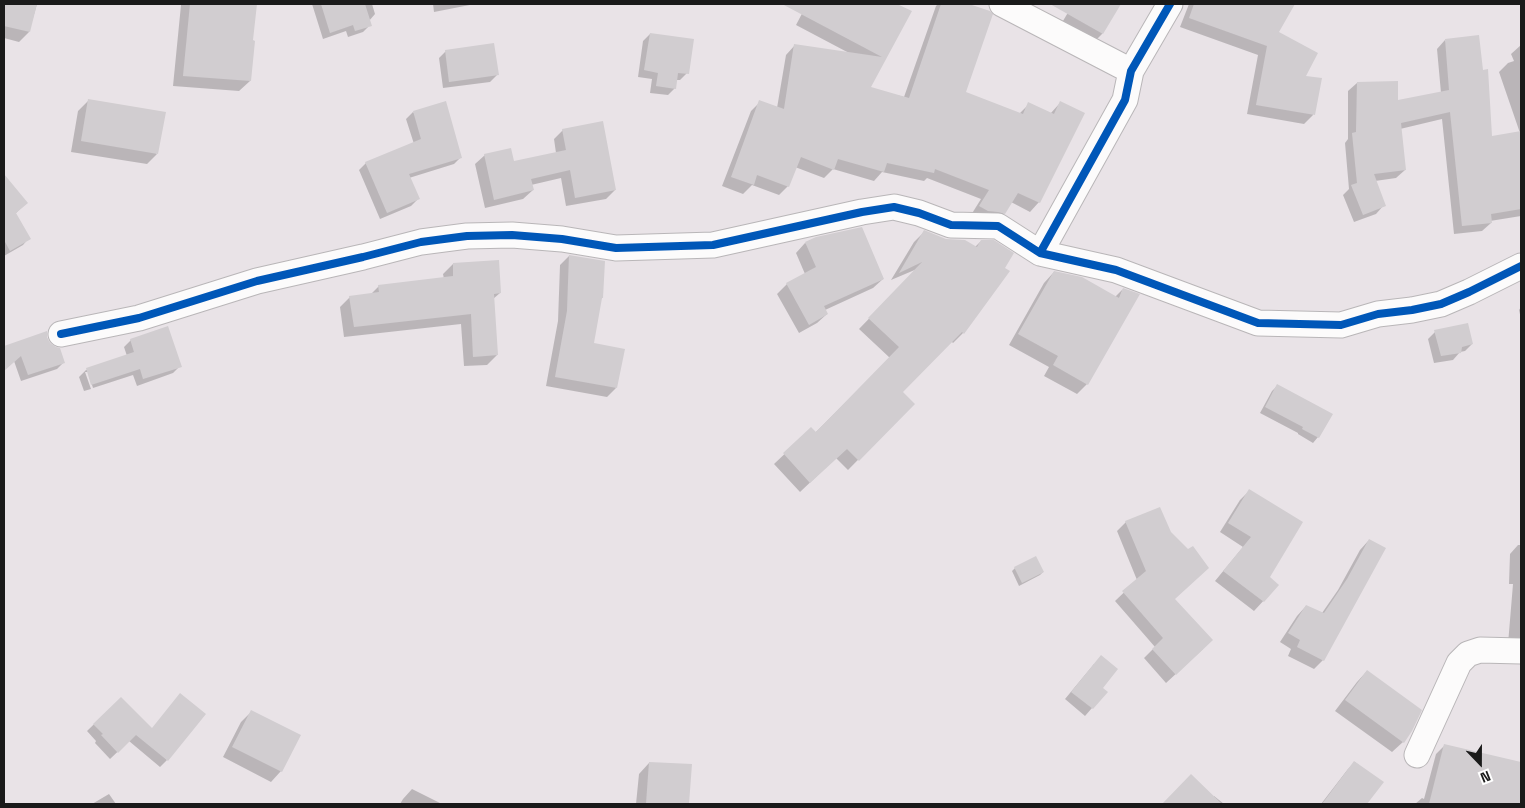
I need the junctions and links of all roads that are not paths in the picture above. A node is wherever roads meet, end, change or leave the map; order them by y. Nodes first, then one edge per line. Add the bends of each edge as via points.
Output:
1 (1002, 4) edge
2 (1170, 4) edge
3 (1131, 71) junction
4 (1040, 253) junction
5 (1521, 266) edge
6 (60, 334) dead end
7 (1521, 651) edge
8 (1417, 755) dead end

1 - 3 street
2 - 3 street
3 - 4 street via 1125,100
4 - 5 street via 1116,270 1258,323 1341,325 1378,314 1441,304
4 - 6 street via 998,226 951,225 894,207 713,245 616,248 562,239 467,236 421,242 257,281 139,318
7 - 8 street via 1480,650 1468,654 1459,663

